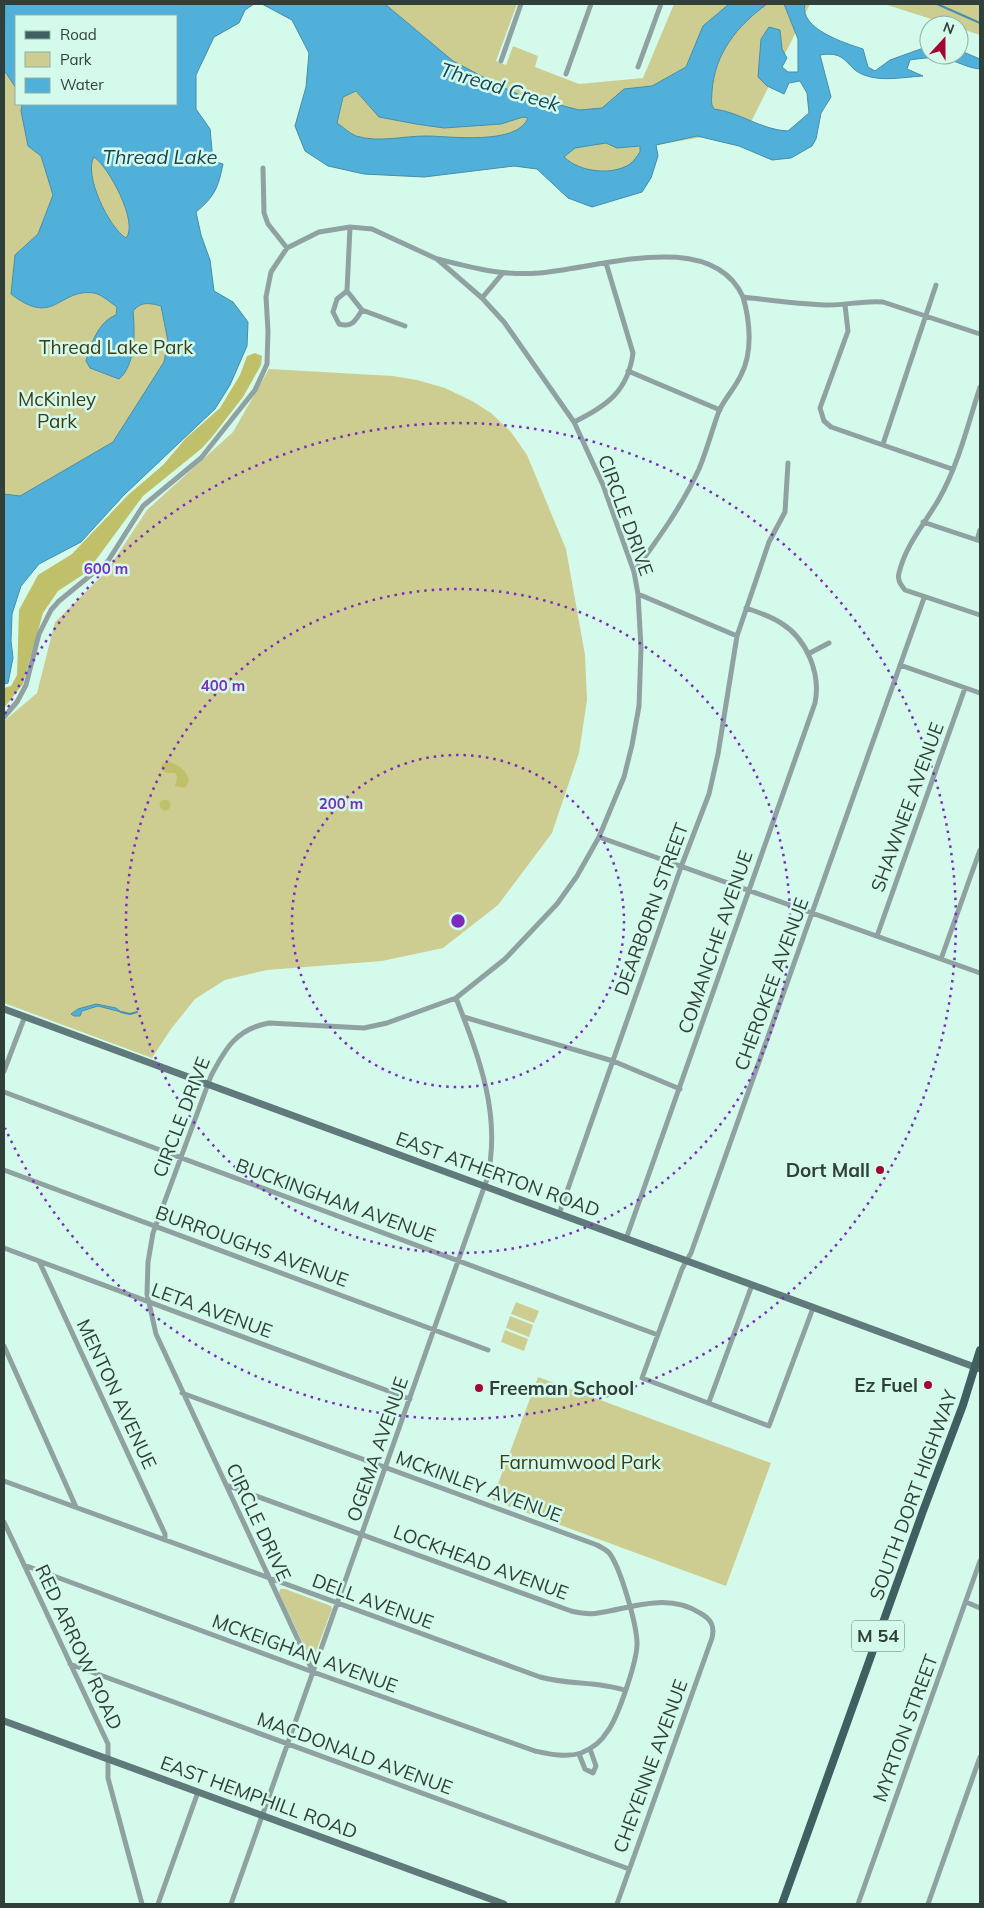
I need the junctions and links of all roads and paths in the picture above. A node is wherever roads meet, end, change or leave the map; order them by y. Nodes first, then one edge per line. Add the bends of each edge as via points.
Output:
1 (521, 4) edge
2 (591, 4) edge
3 (660, 4) edge
4 (501, 61) dead end
5 (638, 68) dead end
6 (566, 74) dead end
7 (263, 168) dead end
8 (350, 227) junction
9 (287, 248) junction
10 (438, 259) junction
11 (606, 264) junction
12 (502, 274) junction
13 (936, 285) dead end
14 (347, 291) junction
15 (743, 297) junction
16 (482, 298) junction
17 (845, 305) junction
18 (362, 310) junction
19 (927, 316) junction
20 (405, 326) dead end
21 (980, 334) edge
22 (628, 371) junction
23 (980, 388) edge
24 (720, 410) junction
25 (574, 422) junction
26 (883, 444) junction
27 (788, 463) dead end
28 (952, 469) junction
29 (923, 522) junction
30 (980, 530) edge
31 (978, 540) edge
32 (634, 572) junction
33 (638, 594) junction
34 (924, 598) junction
35 (746, 608) junction
36 (980, 615) edge
37 (737, 636) junction
38 (829, 644) dead end
39 (808, 654) junction
40 (900, 665) junction
41 (965, 688) junction
42 (980, 693) edge
43 (4, 717) edge
44 (599, 837) junction
45 (980, 850) edge
46 (680, 867) junction
47 (749, 891) junction
48 (812, 913) junction
49 (877, 936) junction
50 (941, 959) junction
51 (980, 973) edge
52 (456, 998) junction
53 (4, 1009) edge
54 (25, 1016) junction
55 (464, 1016) junction
56 (612, 1060) junction
57 (4, 1071) edge
58 (209, 1086) junction
59 (680, 1089) junction
60 (4, 1092) edge
61 (180, 1159) junction
62 (4, 1170) edge
63 (486, 1186) junction
64 (559, 1214) junction
65 (156, 1226) junction
66 (626, 1239) junction
67 (4, 1248) edge
68 (39, 1261) junction
69 (459, 1262) junction
70 (687, 1262) junction
71 (752, 1285) junction
72 (148, 1302) junction
73 (813, 1308) junction
74 (435, 1330) junction
75 (658, 1336) junction
76 (4, 1346) edge
77 (488, 1350) dead end
78 (980, 1350) edge
79 (977, 1368) edge
80 (182, 1393) junction
81 (410, 1399) junction
82 (709, 1402) junction
83 (386, 1468) junction
84 (4, 1481) edge
85 (226, 1485) junction
86 (76, 1507) junction
87 (4, 1522) edge
88 (362, 1536) junction
89 (165, 1540) junction
90 (980, 1561) edge
91 (24, 1565) junction
92 (269, 1579) junction
93 (966, 1602) junction
94 (338, 1604) junction
95 (629, 1606) junction
96 (980, 1608) edge
97 (712, 1638) joint
98 (70, 1664) junction
99 (313, 1672) junction
100 (624, 1690) junction
101 (4, 1721) edge
102 (287, 1744) junction
103 (980, 1757) edge
104 (107, 1759) junction
105 (198, 1792) junction
106 (262, 1816) junction
107 (630, 1869) junction
108 (142, 1904) edge
109 (158, 1904) edge
110 (231, 1904) edge
111 (504, 1904) edge
112 (618, 1904) edge
113 (782, 1904) edge
114 (858, 1904) edge
115 (928, 1904) edge

1 - 4 street
2 - 6 street
3 - 5 street
7 - 9 street via 264,213 268,224
8 - 9 street, CIRCLE DRIVE via 319,232
8 - 10 street, CIRCLE DRIVE via 372,229
8 - 14 street
9 - 43 street via 271,272 266,297 267,364 255,390 201,458 143,506 108,561 51,610 39,634 26,685
10 - 12 street
10 - 16 street, CIRCLE DRIVE
11 - 12 street via 539,274
11 - 15 street via 661,256 696,260 727,274
11 - 22 street via 633,353
12 - 16 street
13 - 19 street
14 - 18 street
14 - 18 street via 333,307 339,324 352,324
15 - 17 street
15 - 24 street via 749,322 747,357 742,374
16 - 25 street, CIRCLE DRIVE via 504,322
17 - 19 street via 883,302
17 - 26 street via 848,331 820,408 826,425
18 - 20 street
19 - 21 street
19 - 26 street
22 - 24 street
22 - 25 street via 626,381 614,397
23 - 28 street
24 - 32 street via 688,492
25 - 32 street, CIRCLE DRIVE via 603,485
26 - 28 street
27 - 35 street, DEARBORN STREET via 785,512 769,542
28 - 29 street via 939,500
29 - 31 street
29 - 34 street via 909,543 898,576 905,590
30 - 31 street
32 - 33 street, CIRCLE DRIVE
33 - 37 street
33 - 44 street, CIRCLE DRIVE via 641,657 636,727 624,778
34 - 36 street
34 - 40 street, CHEROKEE AVENUE
35 - 37 street, DEARBORN STREET
35 - 39 street, COMANCHE AVENUE via 782,623 799,639
37 - 46 street, DEARBORN STREET via 709,794
38 - 39 street
39 - 47 street, COMANCHE AVENUE via 818,690 815,704
40 - 41 street
40 - 48 street, CHEROKEE AVENUE
41 - 42 street
41 - 49 street, SHAWNEE AVENUE
44 - 46 street
44 - 52 street, CIRCLE DRIVE via 577,876 545,918 505,959
45 - 50 street
46 - 47 street
46 - 56 street, DEARBORN STREET
47 - 48 street
47 - 59 street, COMANCHE AVENUE
48 - 49 street
48 - 70 street, CHEROKEE AVENUE
49 - 50 street
50 - 51 street
52 - 55 street, OGEMA AVENUE
52 - 58 street, CIRCLE DRIVE via 364,1028 299,1023 256,1026 228,1045 210,1076
53 - 54 street, EAST ATHERTON ROAD
54 - 57 street
54 - 58 street, EAST ATHERTON ROAD
55 - 56 street
55 - 63 street, OGEMA AVENUE via 492,1112 493,1156
56 - 59 street
56 - 64 street, DEARBORN STREET
58 - 61 street, CIRCLE DRIVE
58 - 63 street, EAST ATHERTON ROAD
59 - 66 street, COMANCHE AVENUE
60 - 61 street, BUCKINGHAM AVENUE
61 - 65 street, CIRCLE DRIVE
61 - 69 street, BUCKINGHAM AVENUE
62 - 65 street, BURROUGHS AVENUE
63 - 64 street, EAST ATHERTON ROAD
63 - 69 street, OGEMA AVENUE
64 - 66 street, EAST ATHERTON ROAD
65 - 72 street, CIRCLE DRIVE via 148,1262
65 - 74 street, BURROUGHS AVENUE
66 - 70 street, EAST ATHERTON ROAD
67 - 68 street, LETA AVENUE
68 - 72 street, LETA AVENUE
68 - 89 street, MENTON AVENUE
69 - 74 street, OGEMA AVENUE
69 - 75 street, BUCKINGHAM AVENUE
70 - 71 street, EAST ATHERTON ROAD
70 - 75 street, CHEROKEE AVENUE
71 - 73 street, EAST ATHERTON ROAD
71 - 82 street
72 - 80 street, CIRCLE DRIVE via 156,1334
72 - 81 street, LETA AVENUE
73 - 79 street, EAST ATHERTON ROAD
73 - 82 street via 769,1426
74 - 77 street, BURROUGHS AVENUE
74 - 81 street, OGEMA AVENUE
75 - 82 street, CHEROKEE AVENUE via 642,1378
76 - 86 street
78 - 79 main road, SOUTH DORT HIGHWAY / M 54
79 - 113 main road, SOUTH DORT HIGHWAY / M 54
80 - 83 street, MCKINLEY AVENUE
80 - 85 street, CIRCLE DRIVE
81 - 83 street, OGEMA AVENUE
83 - 88 street, OGEMA AVENUE
83 - 95 street, MCKINLEY AVENUE via 608,1552
84 - 86 street, DELL AVENUE
85 - 88 street, LOCKHEAD AVENUE
85 - 92 street, CIRCLE DRIVE
86 - 89 street, DELL AVENUE
87 - 91 street, RED ARROW ROAD
88 - 94 street, OGEMA AVENUE
88 - 95 street, LOCKHEAD AVENUE via 571,1611 597,1613
89 - 92 street, DELL AVENUE
90 - 93 street, MYRTON STREET
91 - 98 street, RED ARROW ROAD
91 - 99 street, MCKEIGHAN AVENUE
92 - 94 street, DELL AVENUE
92 - 99 street, CIRCLE DRIVE
93 - 96 street
93 - 114 street, MYRTON STREET
94 - 99 street, OGEMA AVENUE
94 - 100 street, DELL AVENUE via 556,1682 606,1685
95 - 97 street, LOCKHEAD AVENUE via 660,1601 696,1610 711,1621
95 - 100 street via 637,1650
97 - 107 street, CHEYENNE AVENUE
98 - 102 street, MACDONALD AVENUE
98 - 104 street, RED ARROW ROAD via 108,1744
99 - 100 street, MCKEIGHAN AVENUE via 553,1755 584,1752 601,1741 611,1727
99 - 102 street, OGEMA AVENUE
101 - 104 street, EAST HEMPHILL ROAD
102 - 106 street, OGEMA AVENUE
102 - 107 street, MACDONALD AVENUE
103 - 115 street
104 - 105 street, EAST HEMPHILL ROAD
104 - 108 street, RED ARROW ROAD via 108,1778
105 - 106 street, EAST HEMPHILL ROAD
105 - 109 street
106 - 110 street, OGEMA AVENUE
106 - 111 street, EAST HEMPHILL ROAD
107 - 112 street, CHEYENNE AVENUE

